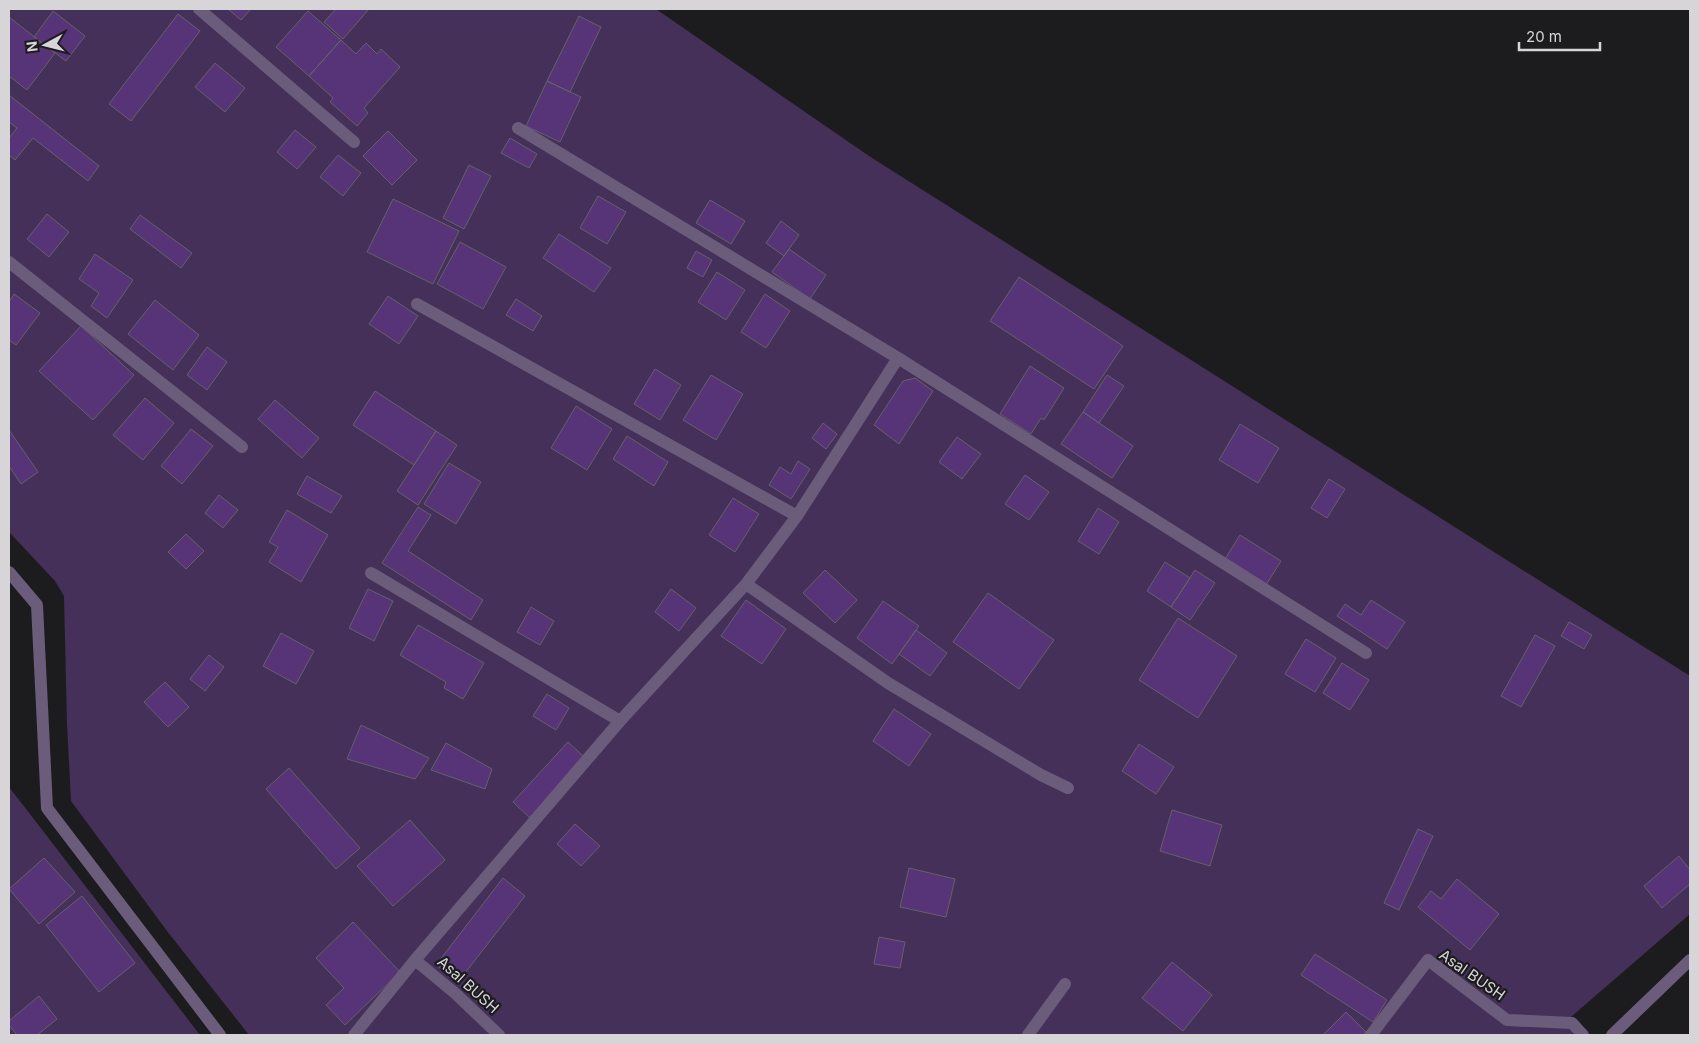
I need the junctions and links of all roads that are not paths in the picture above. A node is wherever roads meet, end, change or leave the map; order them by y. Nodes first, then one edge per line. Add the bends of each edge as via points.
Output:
1 (198, 9) edge
2 (518, 128) dead end
3 (354, 142) dead end
4 (9, 262) edge
5 (417, 304) dead end
6 (898, 358) junction
7 (242, 447) dead end
8 (797, 516) junction
9 (9, 572) edge
10 (371, 573) dead end
11 (746, 584) junction
12 (1366, 653) dead end
13 (620, 721) junction
14 (1068, 788) dead end
15 (415, 960) junction
16 (1690, 960) edge
17 (1065, 984) dead end
18 (220, 1035) edge
19 (354, 1035) edge
20 (499, 1035) edge
21 (1028, 1035) edge
22 (1371, 1035) edge
23 (1583, 1035) edge
24 (1612, 1035) edge

1 - 3 street
2 - 6 street
4 - 7 street
5 - 8 street
6 - 8 street
6 - 12 street
8 - 11 street
9 - 18 street via 37,605 47,808
10 - 13 street
11 - 13 street
11 - 14 street via 888,683
13 - 15 street
15 - 19 street
15 - 20 street, Asal BUSH
16 - 24 street
17 - 21 street
22 - 23 street, Asal BUSH via 1428,960 1507,1020 1572,1023

